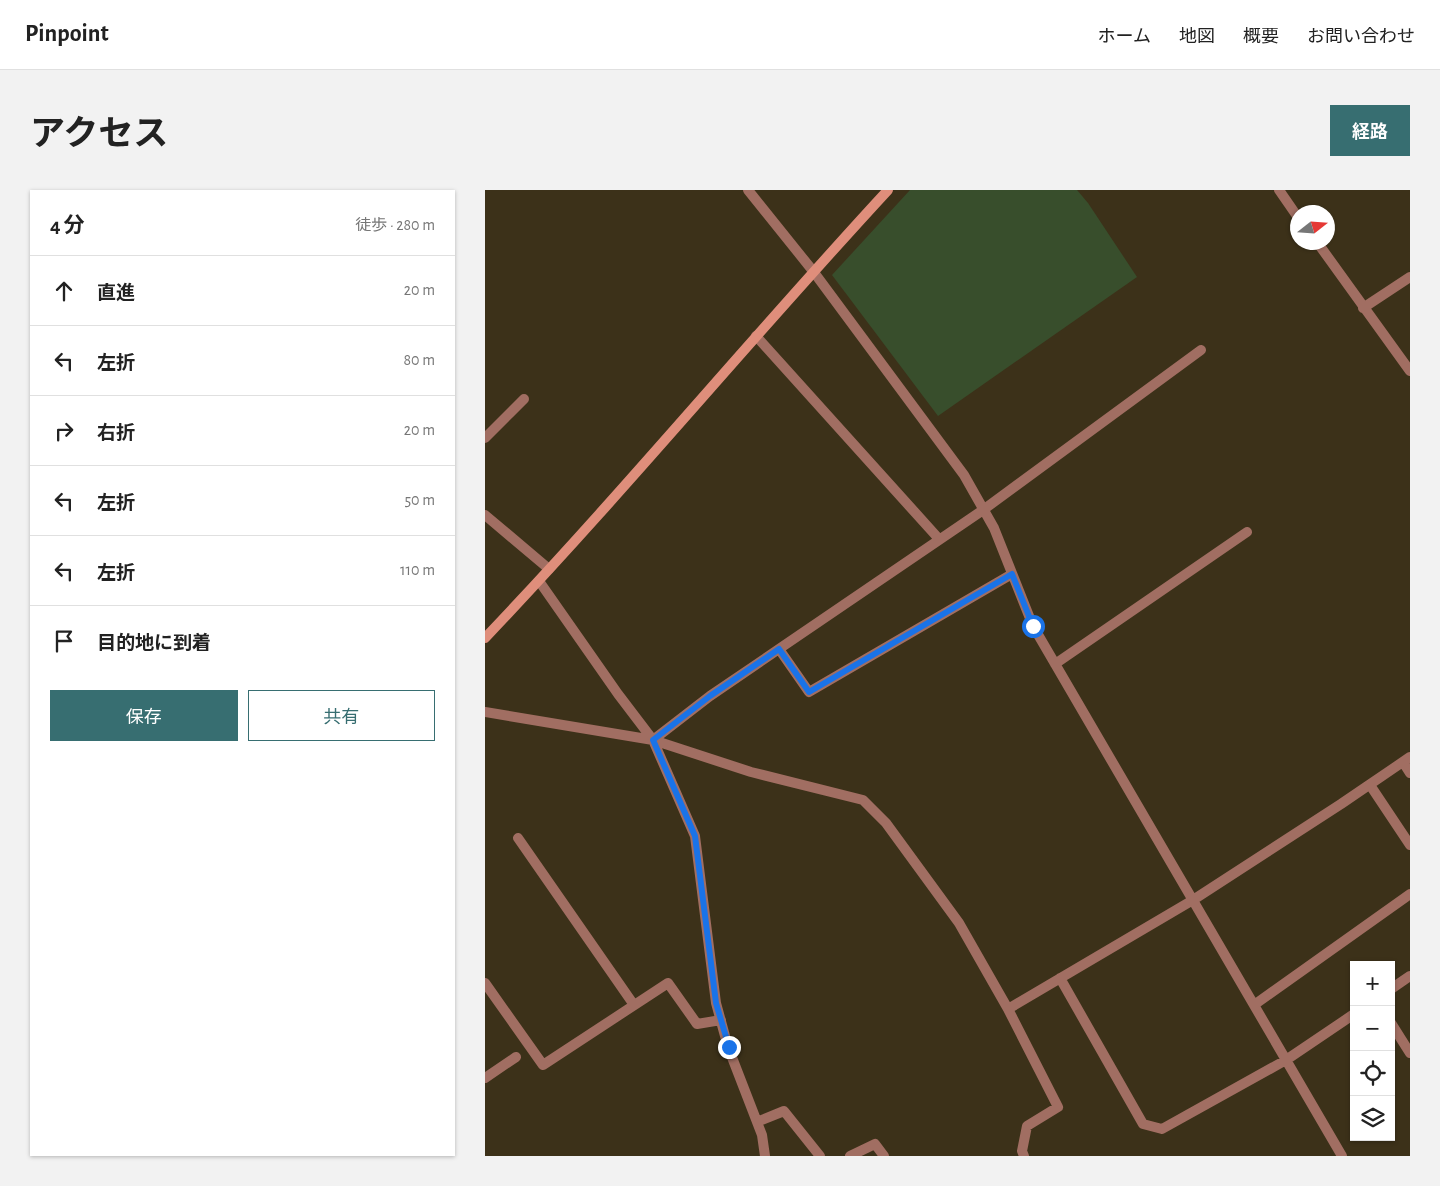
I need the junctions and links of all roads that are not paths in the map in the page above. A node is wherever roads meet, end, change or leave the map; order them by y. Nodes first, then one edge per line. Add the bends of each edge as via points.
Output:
1 (747, 190) edge
2 (888, 190) edge
3 (1279, 190) edge
4 (1290, 206) edge
5 (1323, 250) edge
6 (813, 271) junction
7 (1410, 277) edge
8 (1363, 308) junction
9 (756, 336) junction
10 (1201, 350) dead end
11 (1410, 371) edge
12 (524, 399) dead end
13 (485, 438) edge
14 (983, 510) junction
15 (485, 515) edge
16 (1247, 532) dead end
17 (939, 539) junction
18 (549, 570) junction
19 (1012, 574) junction
20 (539, 581) junction
21 (485, 638) edge
22 (779, 649) junction
23 (1055, 664) junction
24 (485, 712) edge
25 (653, 740) junction
26 (1407, 760) edge
27 (1410, 773) edge
28 (1370, 784) junction
29 (518, 838) dead end
30 (1410, 845) edge
31 (1410, 894) edge
32 (1193, 900) junction
33 (1410, 976) edge
34 (1060, 978) junction
35 (485, 983) edge
36 (1395, 986) edge
37 (634, 1005) junction
38 (1254, 1005) junction
39 (1008, 1009) junction
40 (1350, 1017) edge
41 (721, 1020) junction
42 (1395, 1030) edge
43 (1410, 1054) edge
44 (516, 1057) dead end
45 (1286, 1060) junction
46 (485, 1078) edge
47 (757, 1122) junction
48 (765, 1156) edge
49 (820, 1156) edge
50 (850, 1156) edge
51 (884, 1156) edge
52 (1024, 1156) edge
53 (1342, 1156) edge

1 - 6 street
2 - 6 street
3 - 4 street
5 - 8 street
6 - 9 street
6 - 14 street via 964,475
7 - 8 street
8 - 11 street
9 - 17 street
9 - 18 street
10 - 14 street
12 - 13 street
14 - 17 street
14 - 19 street via 994,528
15 - 18 street
16 - 23 street
17 - 22 street
18 - 20 street
19 - 22 street via 809,692
19 - 23 street via 1033,626
20 - 21 street
20 - 25 street
22 - 25 street
23 - 32 street
24 - 25 street
25 - 39 street via 751,772 863,800 886,823 959,923
25 - 41 street via 695,836 716,1003
26 - 27 street
26 - 28 street
28 - 30 street
28 - 32 street
29 - 37 street
31 - 38 street
32 - 34 street
32 - 38 street
33 - 36 street
34 - 39 street
34 - 45 street via 1143,1124 1162,1129
35 - 37 street via 543,1065
37 - 41 street via 668,983 697,1024
38 - 45 street
39 - 52 street via 1058,1108 1027,1126
40 - 45 street
41 - 47 street
42 - 43 street
44 - 46 street
45 - 53 street
47 - 48 street
47 - 49 street via 784,1111
50 - 51 street via 875,1144

